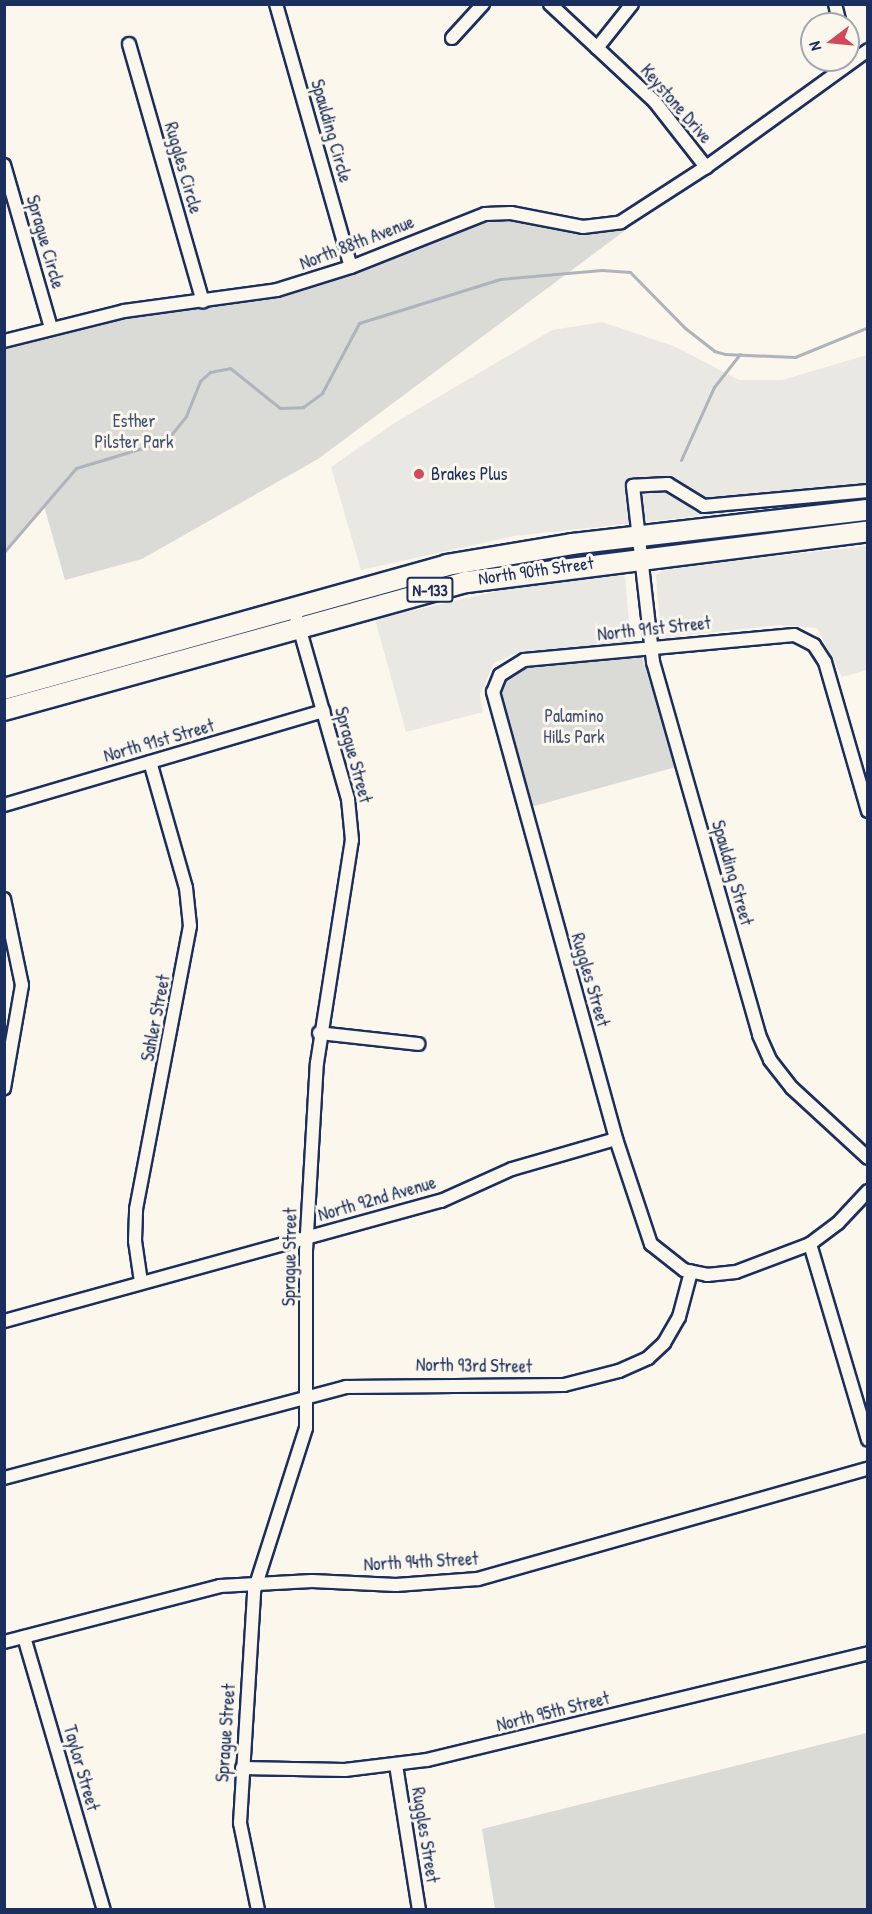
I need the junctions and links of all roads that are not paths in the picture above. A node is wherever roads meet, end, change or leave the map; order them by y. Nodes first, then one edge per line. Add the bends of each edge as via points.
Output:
1 (276, 4) edge
2 (483, 4) edge
3 (550, 4) edge
4 (632, 4) edge
5 (452, 38) dead end
6 (129, 44) dead end
7 (597, 48) junction
8 (828, 72) edge
9 (4, 165) edge
10 (706, 167) junction
11 (351, 267) junction
12 (203, 302) junction
13 (51, 328) junction
14 (4, 341) edge
15 (867, 491) edge
16 (867, 510) edge
17 (867, 531) edge
18 (637, 537) junction
19 (639, 558) junction
20 (293, 606) junction
21 (298, 626) junction
22 (650, 647) junction
23 (500, 675) joint
24 (4, 689) edge
25 (4, 710) edge
26 (323, 711) junction
27 (150, 762) junction
28 (4, 805) edge
29 (867, 811) edge
30 (4, 899) edge
31 (319, 1034) junction
32 (418, 1044) dead end
33 (4, 1088) edge
34 (616, 1139) junction
35 (867, 1158) edge
36 (867, 1191) edge
37 (308, 1238) junction
38 (810, 1244) junction
39 (691, 1272) junction
40 (141, 1282) junction
41 (4, 1321) edge
42 (307, 1396) junction
43 (867, 1440) edge
44 (867, 1469) edge
45 (4, 1478) edge
46 (257, 1581) junction
47 (24, 1637) junction
48 (4, 1642) edge
49 (867, 1653) edge
50 (396, 1765) junction
51 (242, 1768) junction
52 (104, 1910) edge
53 (258, 1910) edge
54 (419, 1910) edge

1 - 11 street, Spaulding Circle
2 - 5 street
3 - 7 street, Keystone Drive
4 - 7 street
6 - 12 street, Ruggles Circle
7 - 10 street, Keystone Drive via 655,102
8 - 10 street, Keystone Drive
9 - 13 street, Sprague Circle
10 - 11 street, North 88th Avenue via 621,222 584,227 511,213 485,214
11 - 12 street, North 88th Avenue via 277,290
12 - 13 street, North 88th Avenue via 124,311
13 - 14 street, North 88th Avenue
15 - 18 street, Spaulding Street via 704,506 668,484 633,486
16 - 18 main road, North 90th Street / N-133
17 - 19 main road, North 90th Street / N-133
18 - 19 street, Spaulding Street
18 - 20 main road, North 90th Street / N-133 via 478,558
19 - 21 main road, North 90th Street / N-133 via 467,582
19 - 22 street, Spaulding Street
20 - 21 street, Sprague Street
20 - 24 main road, North 90th Street / N-133
21 - 25 main road, North 90th Street / N-133
21 - 26 street, Sprague Street
22 - 23 street, North 91st Street via 524,660
22 - 29 street, North 91st Street via 786,634 814,645 825,662
22 - 35 street, Spaulding Street via 765,1050 792,1088
23 - 34 street, Ruggles Street via 493,692 494,709
26 - 27 street, North 91st Street
26 - 31 street, Sprague Street via 348,799 352,840
27 - 28 street, North 91st Street
27 - 40 street, Sahler Street via 186,888 190,926 136,1209 135,1241
30 - 33 street via 22,985
31 - 32 street
31 - 37 street, Sprague Street
34 - 37 street, North 92nd Avenue via 512,1168 441,1201
34 - 39 street, Ruggles Street via 647,1239 666,1260
36 - 38 street via 838,1223
37 - 40 street, North 92nd Avenue
37 - 42 street, Sprague Street
38 - 39 street via 736,1272
38 - 43 street
39 - 42 street, North 93rd Street via 679,1317 664,1343 648,1358 619,1371 564,1384 375,1383
40 - 41 street, North 92nd Avenue
42 - 45 street, North 93rd Street
42 - 46 street, Sprague Street via 301,1453
44 - 46 street, North 94th Street via 478,1579 396,1585
46 - 47 street, North 94th Street via 174,1596
46 - 51 street, Sprague Street
47 - 48 street, North 94th Street
47 - 52 street, Taylor Street
49 - 50 street, North 95th Street
50 - 51 street, North 95th Street via 326,1771
50 - 54 street, Ruggles Street
51 - 53 street, Sprague Street via 242,1844

